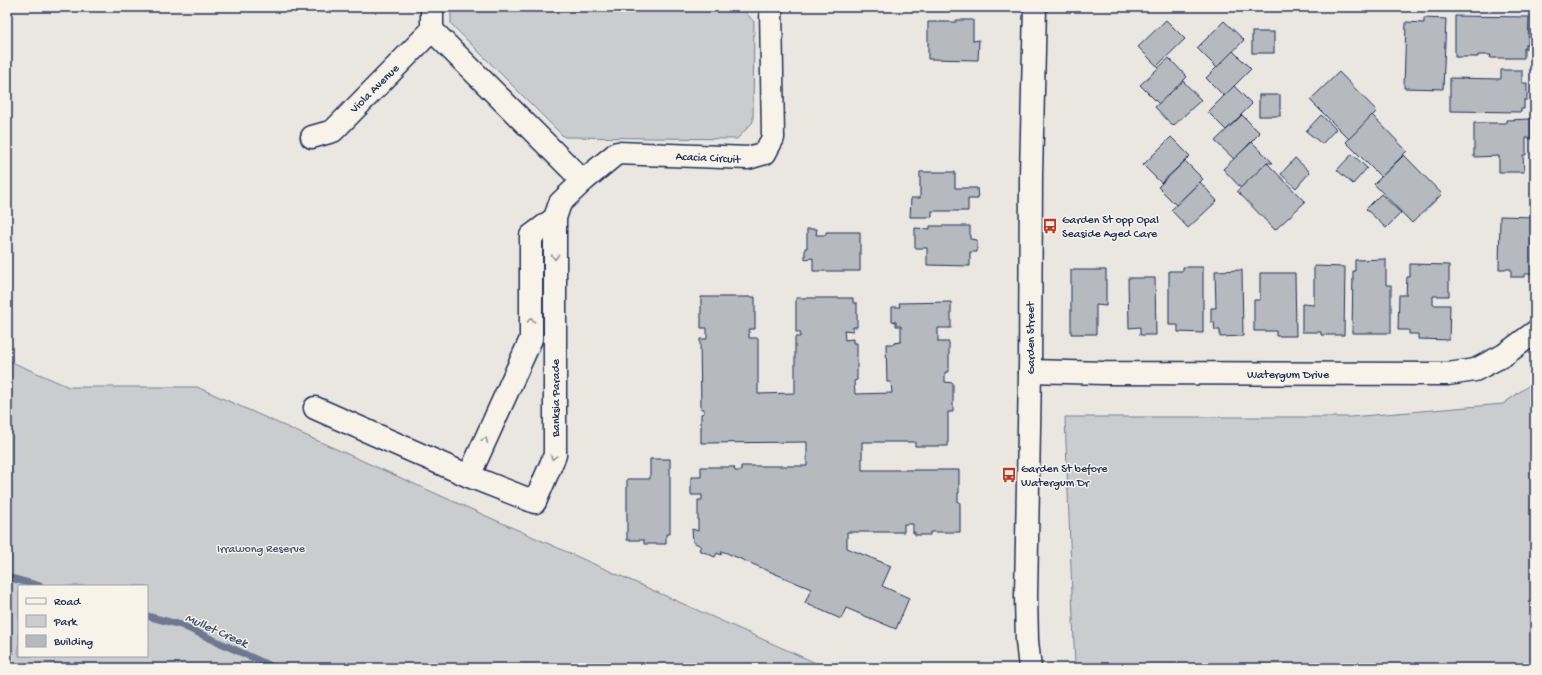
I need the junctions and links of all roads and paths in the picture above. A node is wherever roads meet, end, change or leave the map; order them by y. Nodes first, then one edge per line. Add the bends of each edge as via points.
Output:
1 (432, 7) edge
2 (771, 7) edge
3 (1035, 7) edge
4 (432, 30) junction
5 (312, 137) dead end
6 (583, 181) junction
7 (557, 211) junction
8 (1535, 332) edge
9 (1030, 371) junction
10 (315, 408) dead end
11 (469, 476) junction
12 (1030, 668) edge

1 - 4 street
2 - 6 street, Acacia Circuit via 773,138 766,153 748,158 617,153
3 - 9 street, Garden Street
4 - 5 street, Viola Avenue via 332,131
4 - 6 street
6 - 7 street, Acacia Circuit
11 -> 7 street via 531,338 531,236
7 -> 11 street, Banksia Parade via 555,455 535,502
8 - 9 street, Watergum Drive via 1504,355 1475,370 1448,374
9 - 12 street, Garden Street via 1026,597
10 - 11 street, Banksia Parade

